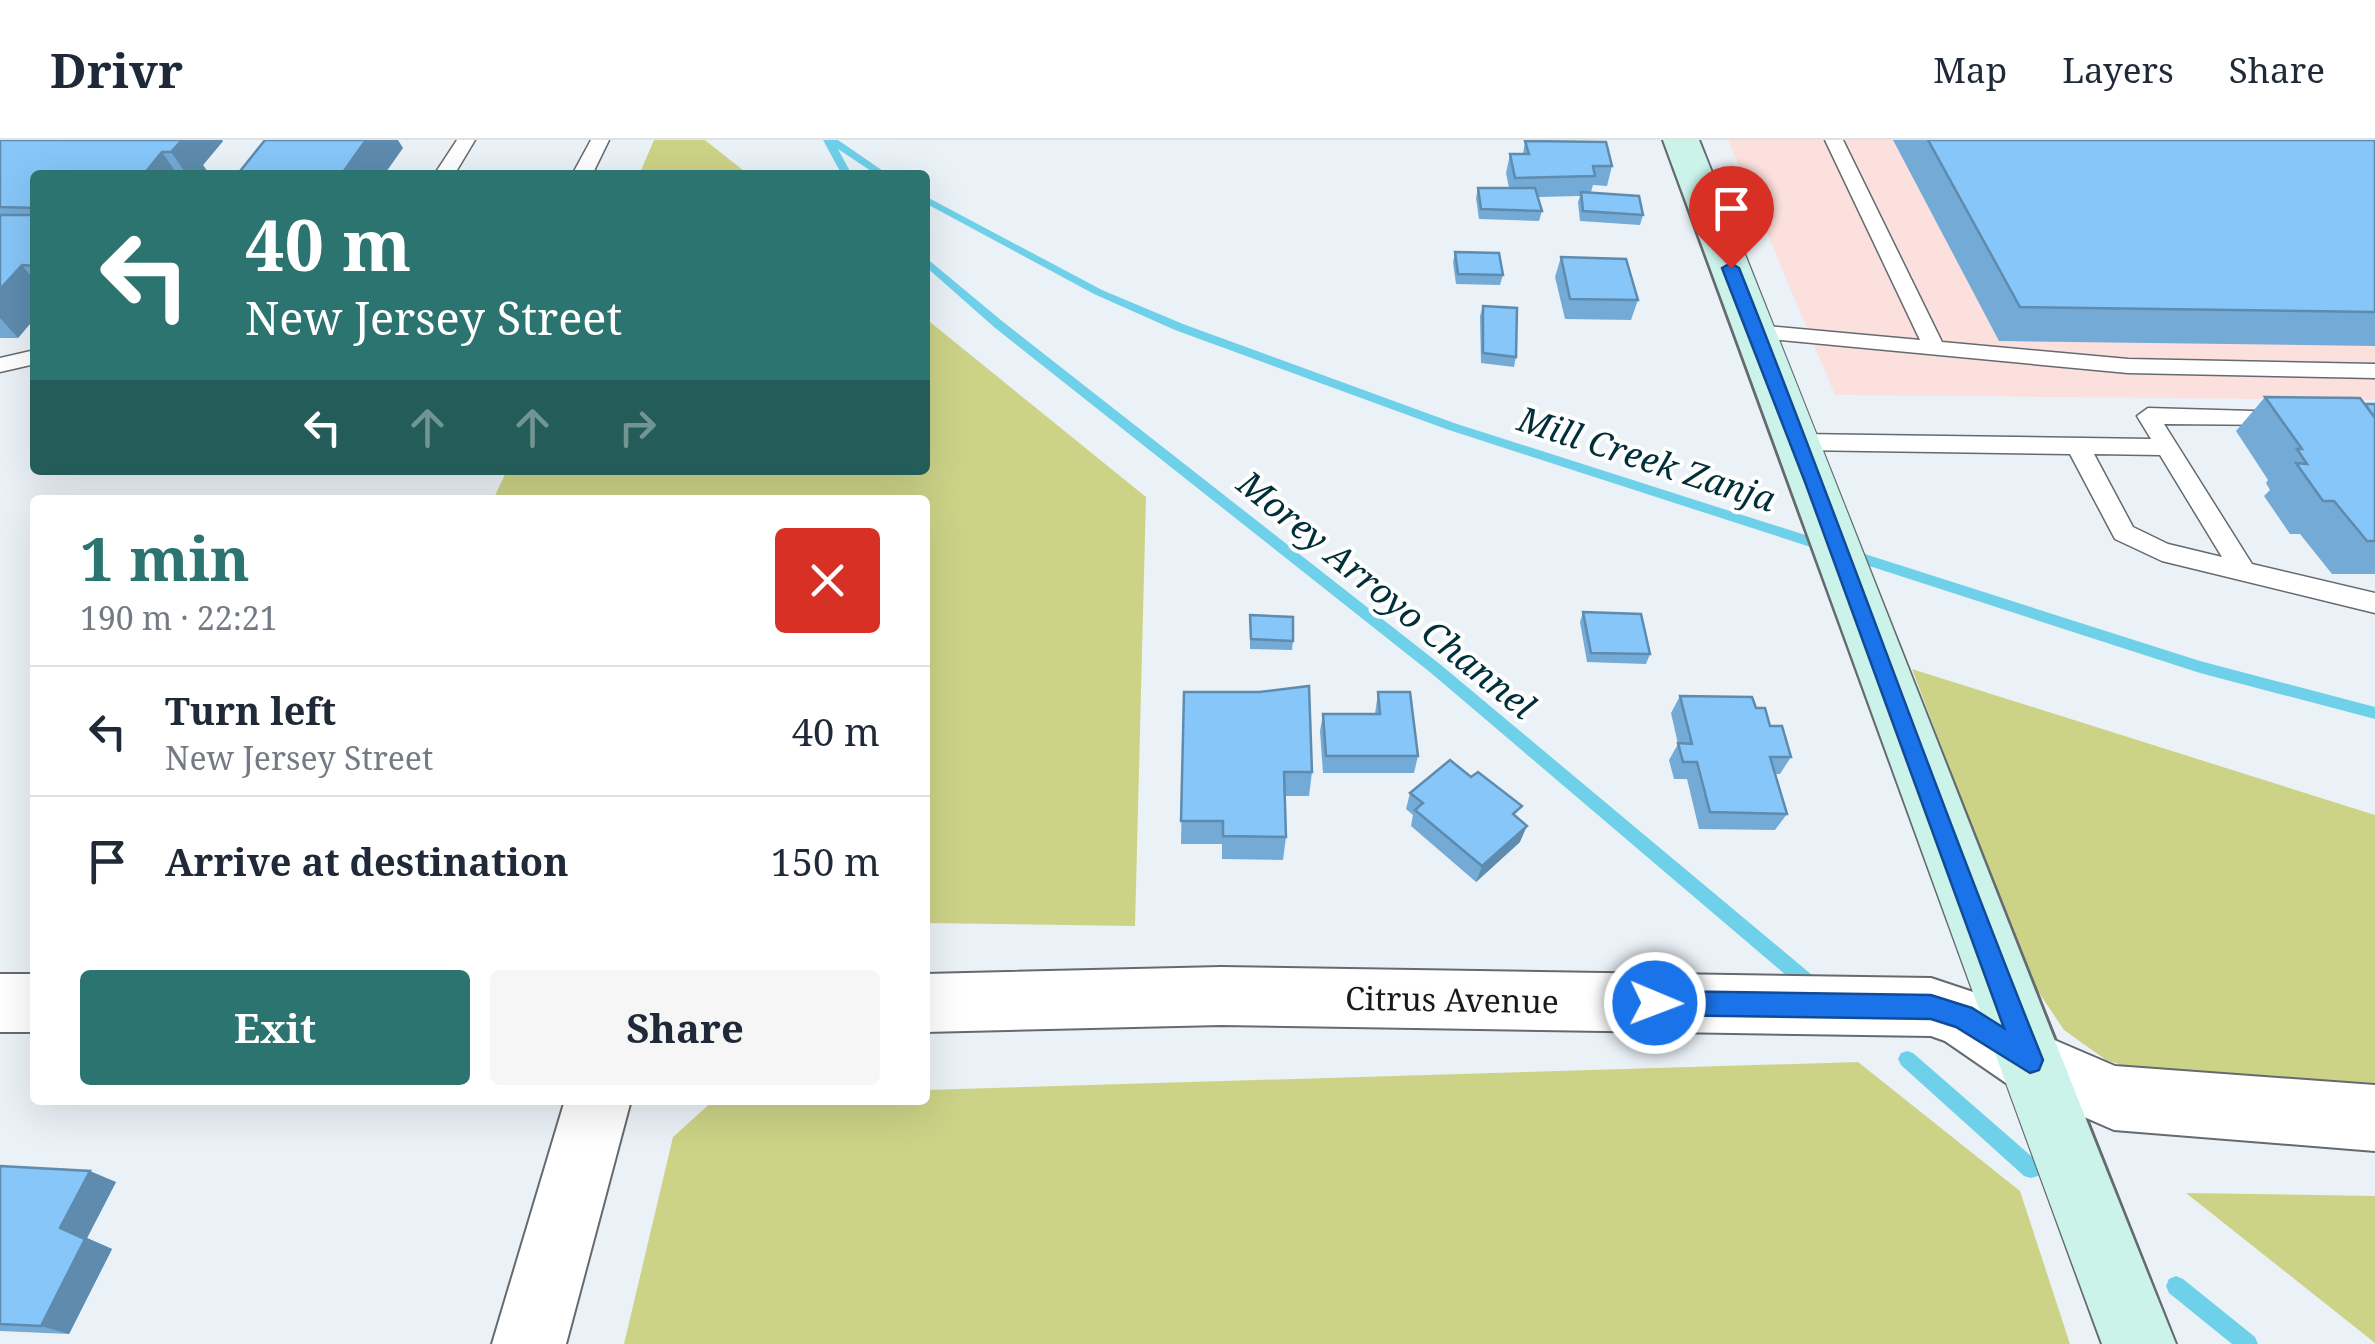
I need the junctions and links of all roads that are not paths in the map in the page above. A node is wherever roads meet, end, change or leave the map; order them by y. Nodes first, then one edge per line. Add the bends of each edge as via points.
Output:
1 (466, 140) edge
2 (600, 140) edge
3 (1681, 140) edge
4 (1834, 140) edge
5 (447, 170) edge
6 (585, 170) edge
7 (1756, 332) junction
8 (1935, 348) junction
9 (30, 359) edge
10 (0, 365) edge
11 (2375, 371) edge
12 (2299, 417) edge
13 (1799, 442) junction
14 (2078, 446) junction
15 (2168, 447) junction
16 (2244, 572) junction
17 (2375, 603) edge
18 (0, 1002) edge
19 (30, 1003) edge
20 (930, 1004) edge
21 (2030, 1060) junction
22 (597, 1105) edge
23 (2375, 1118) edge
24 (530, 1344) edge
25 (2138, 1344) edge

1 - 5 lane
2 - 6 lane
3 - 7 street
4 - 8 lane
7 - 8 lane
7 - 13 street
8 - 11 lane via 2128,366
9 - 10 lane
12 - 15 lane via 2148,416
13 - 14 lane
13 - 21 street
14 - 15 lane
14 - 16 lane via 2124,532 2162,552
15 - 16 lane
16 - 17 lane
18 - 19 street
20 - 21 street, Citrus Avenue via 1221,996 1931,1007 1963,1017
21 - 23 street, Citrus Avenue via 2114,1098
21 - 25 street
22 - 24 street

